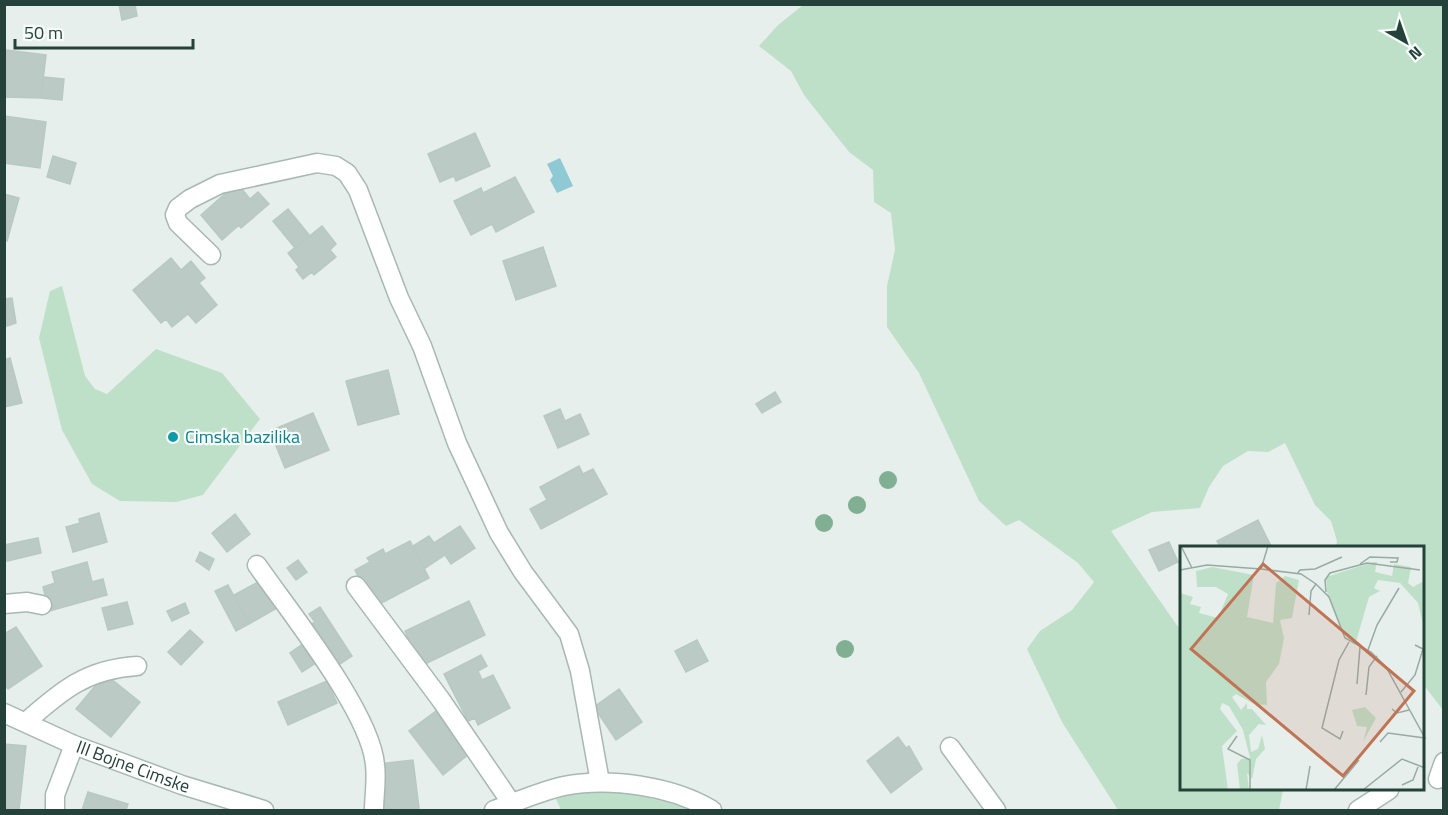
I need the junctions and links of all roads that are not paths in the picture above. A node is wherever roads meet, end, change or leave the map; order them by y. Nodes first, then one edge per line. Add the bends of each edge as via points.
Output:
1 (211, 255) dead end
2 (257, 565) dead end
3 (356, 586) dead end
4 (4, 604) edge
5 (42, 605) dead end
6 (137, 666) dead end
7 (4, 713) edge
8 (26, 722) junction
9 (74, 745) junction
10 (950, 747) dead end
11 (600, 782) junction
12 (1386, 791) edge
13 (512, 804) junction
14 (54, 810) edge
15 (264, 810) edge
16 (374, 810) edge
17 (494, 810) edge
18 (712, 810) edge
19 (996, 810) edge
20 (1358, 810) edge

1 - 11 street via 178,223 178,208 189,199 220,184 317,163 336,166 347,173 358,190 399,298 422,346 457,443 499,533 569,634 580,671
2 - 16 street via 353,705 369,737 375,764
3 - 13 street
4 - 5 street
6 - 8 street via 88,676 57,694
7 - 8 street, III Bojne Cimske
8 - 9 street, III Bojne Cimske
9 - 14 street via 55,795
9 - 15 street, III Bojne Cimske
10 - 19 street
11 - 13 street via 563,786
11 - 18 street via 644,787
12 - 20 street
13 - 17 street

